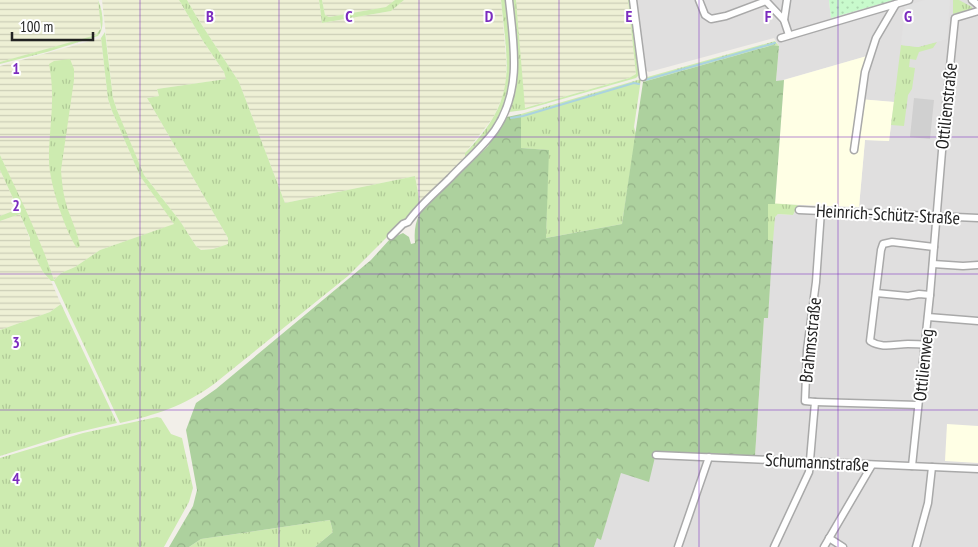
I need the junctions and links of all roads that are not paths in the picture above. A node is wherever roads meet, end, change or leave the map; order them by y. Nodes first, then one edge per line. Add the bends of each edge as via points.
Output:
1 (509, 0) edge
2 (633, 0) edge
3 (699, 0) edge
4 (787, 0) edge
5 (909, 0) edge
6 (972, 0) edge
7 (766, 1) edge
8 (896, 4) junction
9 (978, 4) edge
10 (978, 11) edge
11 (784, 20) junction
12 (789, 35) junction
13 (780, 38) dead end
14 (643, 77) dead end
15 (854, 150) dead end
16 (799, 210) dead end
17 (821, 211) junction
18 (936, 217) junction
19 (978, 218) edge
20 (391, 236) dead end
21 (934, 247) junction
22 (933, 264) junction
23 (978, 265) edge
24 (876, 292) junction
25 (930, 295) junction
26 (928, 317) junction
27 (978, 321) edge
28 (925, 345) junction
29 (815, 402) junction
30 (918, 405) junction
31 (656, 455) dead end
32 (709, 458) junction
33 (811, 461) junction
34 (872, 465) junction
35 (912, 466) junction
36 (932, 467) junction
37 (978, 469) edge
38 (829, 538) junction
39 (678, 547) edge
40 (774, 547) edge
41 (824, 547) edge
42 (843, 547) edge
43 (916, 547) edge

1 - 20 street via 514,75 504,115 484,143
2 - 14 street
3 - 7 street via 705,15 711,19
4 - 11 street
5 - 8 street
6 - 9 street
7 - 11 street
8 - 12 street
8 - 15 street via 876,38 865,72
10 - 18 street, Ottilienstraße via 955,18
11 - 12 street
12 - 13 street
16 - 17 street, Heinrich-Schütz-Straße
17 - 18 street, Heinrich-Schütz-Straße
17 - 29 street, Brahmsstraße via 805,401
18 - 19 street, Heinrich-Schütz-Straße
18 - 21 street, Ottilienweg
21 - 22 street, Ottilienweg
21 - 24 street via 892,242 883,244
22 - 23 street
22 - 25 street, Ottilienweg
24 - 25 street
24 - 28 street via 870,341 894,346
25 - 26 street, Ottilienweg
26 - 27 street
26 - 28 street, Ottilienweg
28 - 30 street, Ottilienweg
29 - 30 street
29 - 33 street, Brahmsstraße
30 - 35 street, Ottilienweg
31 - 32 street, Schumannstraße
32 - 33 street, Schumannstraße
32 - 39 street
33 - 34 street, Schumannstraße
33 - 40 street, Brahmsstraße via 809,472
34 - 35 street, Schumannstraße
34 - 38 street
35 - 36 street, Schumannstraße
36 - 37 street, Schumannstraße
36 - 43 street via 928,503
38 - 41 street
38 - 42 street

